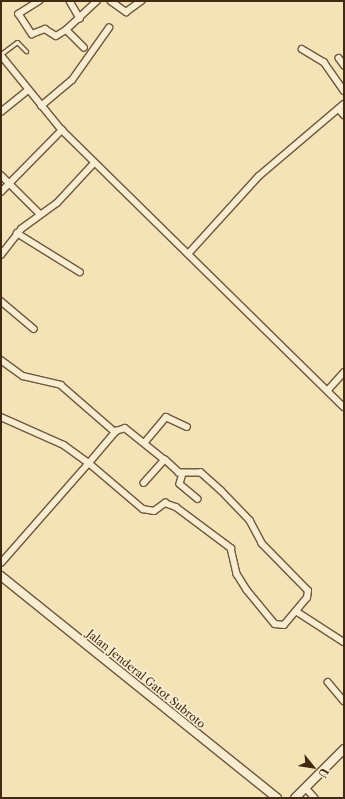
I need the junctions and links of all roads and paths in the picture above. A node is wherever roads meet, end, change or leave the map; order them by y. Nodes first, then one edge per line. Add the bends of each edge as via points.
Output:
1 (40, 1) edge
2 (70, 1) edge
3 (97, 1) edge
4 (111, 1) edge
5 (141, 1) edge
6 (80, 18) junction
7 (109, 28) dead end
8 (66, 30) junction
9 (84, 48) dead end
10 (302, 49) dead end
11 (26, 51) dead end
12 (1, 55) edge
13 (339, 58) dead end
14 (344, 65) edge
15 (28, 90) junction
16 (344, 91) edge
17 (344, 104) edge
18 (41, 106) junction
19 (339, 109) junction
20 (1, 112) edge
21 (344, 115) edge
22 (62, 130) junction
23 (94, 163) junction
24 (1, 175) edge
25 (8, 184) junction
26 (1, 192) edge
27 (39, 213) junction
28 (17, 234) junction
29 (188, 254) junction
30 (1, 255) edge
31 (80, 272) dead end
32 (1, 301) edge
33 (34, 329) dead end
34 (1, 360) edge
35 (344, 372) edge
36 (328, 390) junction
37 (344, 407) edge
38 (1, 417) edge
39 (188, 427) dead end
40 (115, 432) junction
41 (146, 441) junction
42 (166, 460) junction
43 (89, 463) junction
44 (183, 474) junction
45 (144, 483) dead end
46 (198, 499) dead end
47 (1, 563) edge
48 (1, 576) edge
49 (296, 611) junction
50 (344, 642) edge
51 (328, 682) dead end
52 (344, 701) edge
53 (344, 749) edge
54 (306, 788) junction
55 (277, 798) edge
56 (295, 798) edge
57 (315, 798) edge

1 - 8 street via 19,14 32,34 45,28 56,36
2 - 6 street
3 - 6 street
4 - 5 street via 126,12
6 - 8 street
7 - 18 street via 72,80
8 - 9 street
10 - 16 street via 324,62
11 - 12 lane via 17,42
12 - 15 street
13 - 14 street
15 - 18 street
15 - 20 street
17 - 19 street
18 - 22 street
19 - 21 street
19 - 29 street via 258,177
22 - 23 street
22 - 25 street
23 - 27 street via 57,203
23 - 29 street
24 - 25 street
25 - 26 street
25 - 27 street
27 - 28 street
28 - 30 street
28 - 31 street
29 - 36 street
32 - 33 street
34 - 40 street via 23,376 61,385
35 - 36 street
36 - 37 street
38 - 43 street via 64,445
39 - 41 street via 166,417
40 - 41 street via 125,428
40 - 43 street
41 - 42 street
42 - 44 street
42 - 45 street
43 - 47 street
43 - 49 street via 143,509 154,512 165,503 176,507 231,548 241,580 276,625 284,625
44 - 46 street via 180,484
44 - 49 street via 201,474 221,491 250,521 262,544 306,588 308,596
48 - 55 main road, Jalan Jenderal Gatot Subroto
49 - 50 street
51 - 52 street
53 - 54 main road
54 - 56 main road
54 - 57 street

